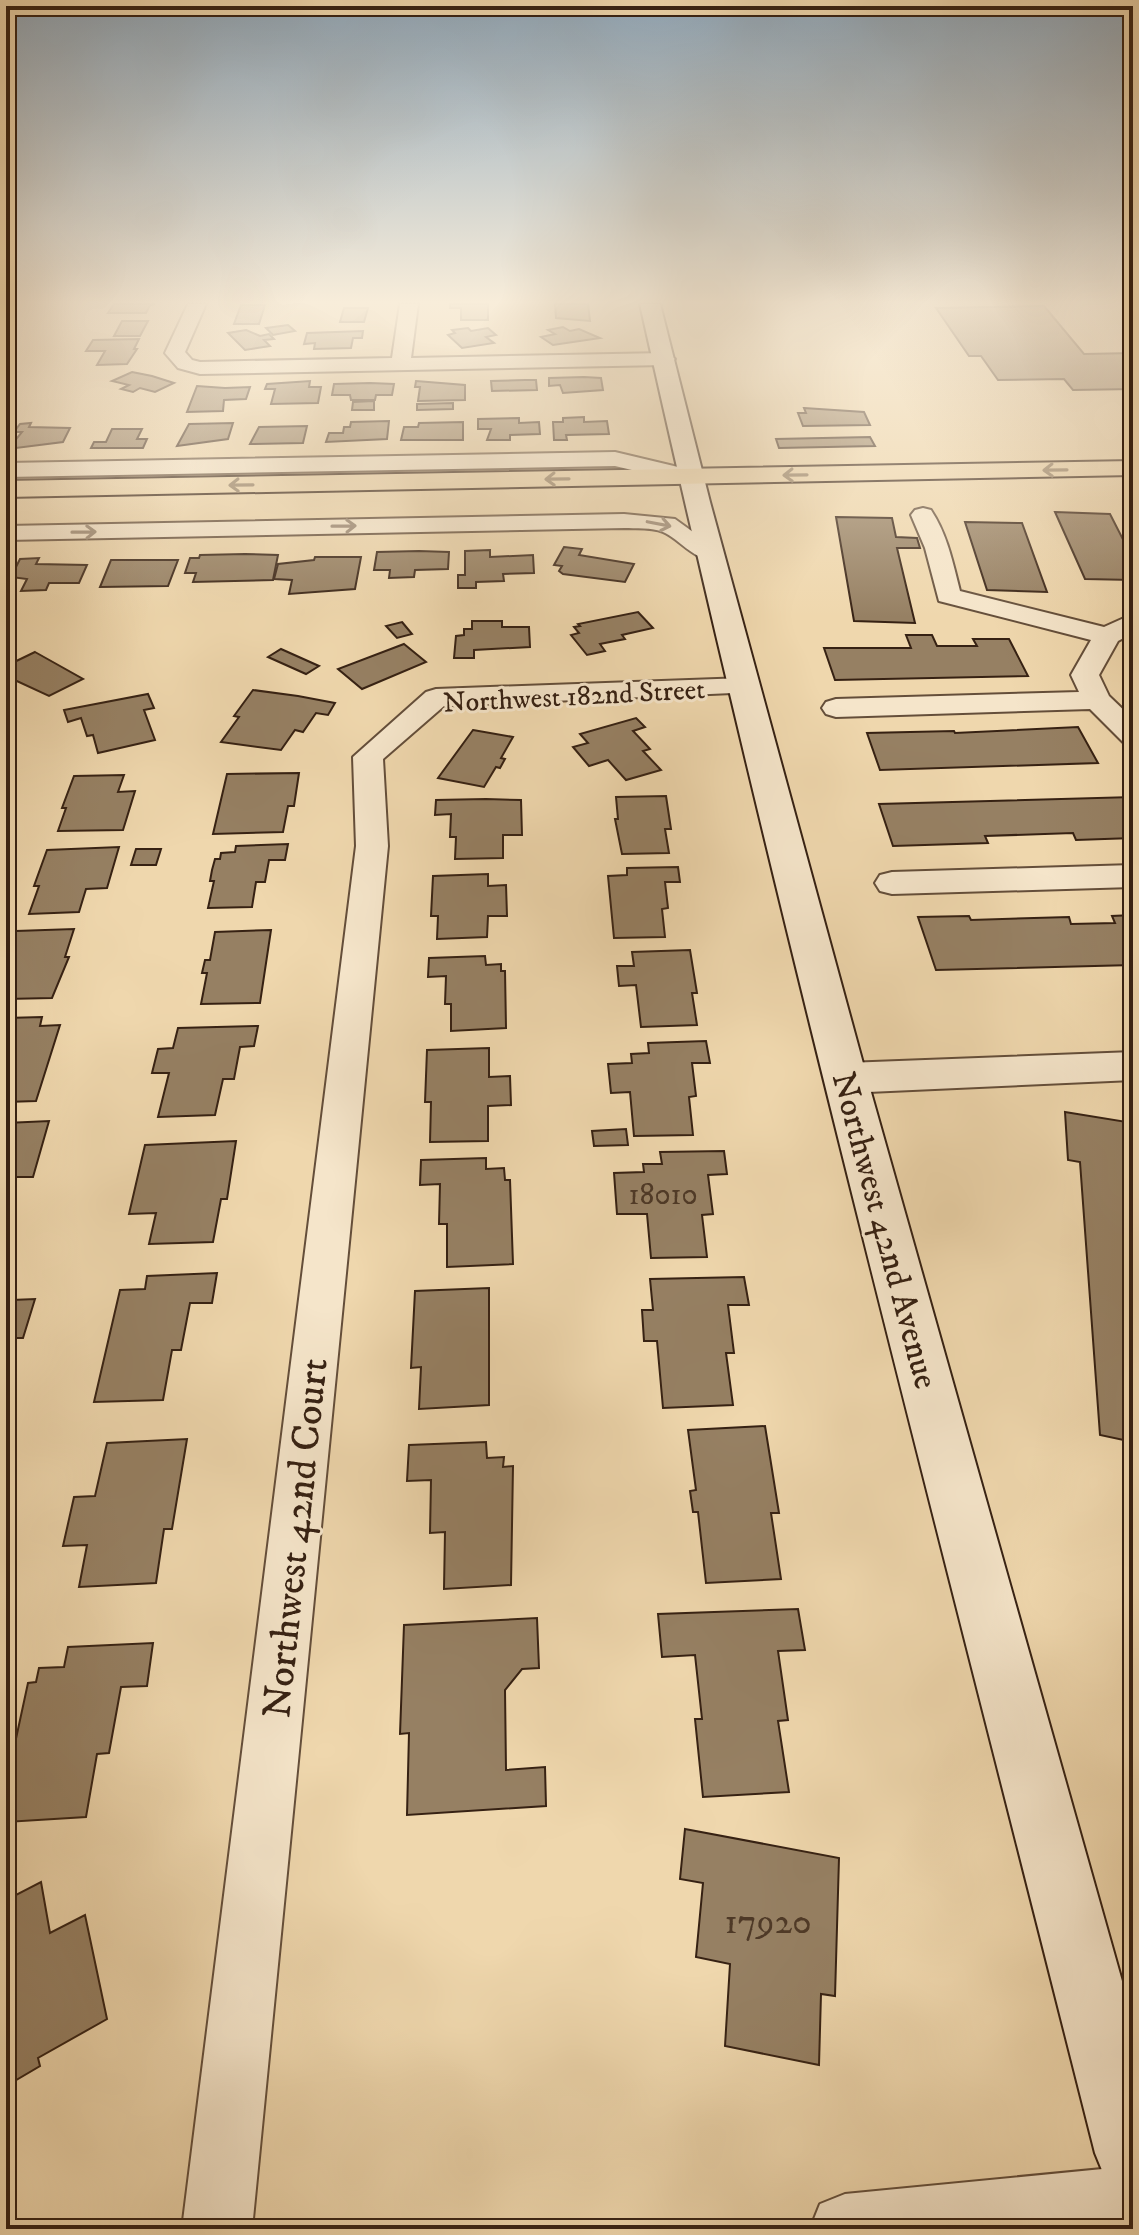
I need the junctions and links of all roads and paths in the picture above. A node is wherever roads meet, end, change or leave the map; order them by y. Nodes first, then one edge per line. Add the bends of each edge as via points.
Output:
1 (676, 408) edge
2 (1133, 468) edge
3 (6, 470) edge
4 (6, 489) edge
5 (694, 490) junction
6 (946, 497) dead end
7 (899, 498) dead end
8 (728, 502) dead end
9 (6, 514) edge
10 (923, 515) dead end
11 (6, 533) edge
12 (710, 553) junction
13 (1133, 622) edge
14 (1107, 636) junction
15 (745, 686) junction
16 (1097, 700) junction
17 (836, 708) dead end
18 (1133, 736) edge
19 (372, 846) joint
20 (1133, 876) edge
21 (892, 883) dead end
22 (1133, 1066) edge
23 (846, 1078) junction
24 (1133, 2153) edge
25 (1133, 2201) edge
26 (217, 2229) edge
27 (845, 2229) edge

1 - 5 street, Northwest 42nd Avenue
2 -> 5 main road
3 - 5 street via 615,459
5 -> 4 main road
5 - 8 main road
5 - 9 main road
5 - 12 street, Northwest 42nd Avenue
6 - 7 main road
10 - 14 street via 948,596
11 -> 12 street via 624,521 667,524
12 - 15 street, Northwest 42nd Avenue
13 - 14 street
14 - 16 street via 1085,675
15 - 19 street, Northwest 182nd Street via 436,698 368,757
15 - 23 street, Northwest 42nd Avenue
16 - 17 street
16 - 18 street
19 - 26 street, Northwest 42nd Court
20 - 21 street
22 - 23 street
23 - 24 street, Northwest 42nd Avenue
25 - 27 street

